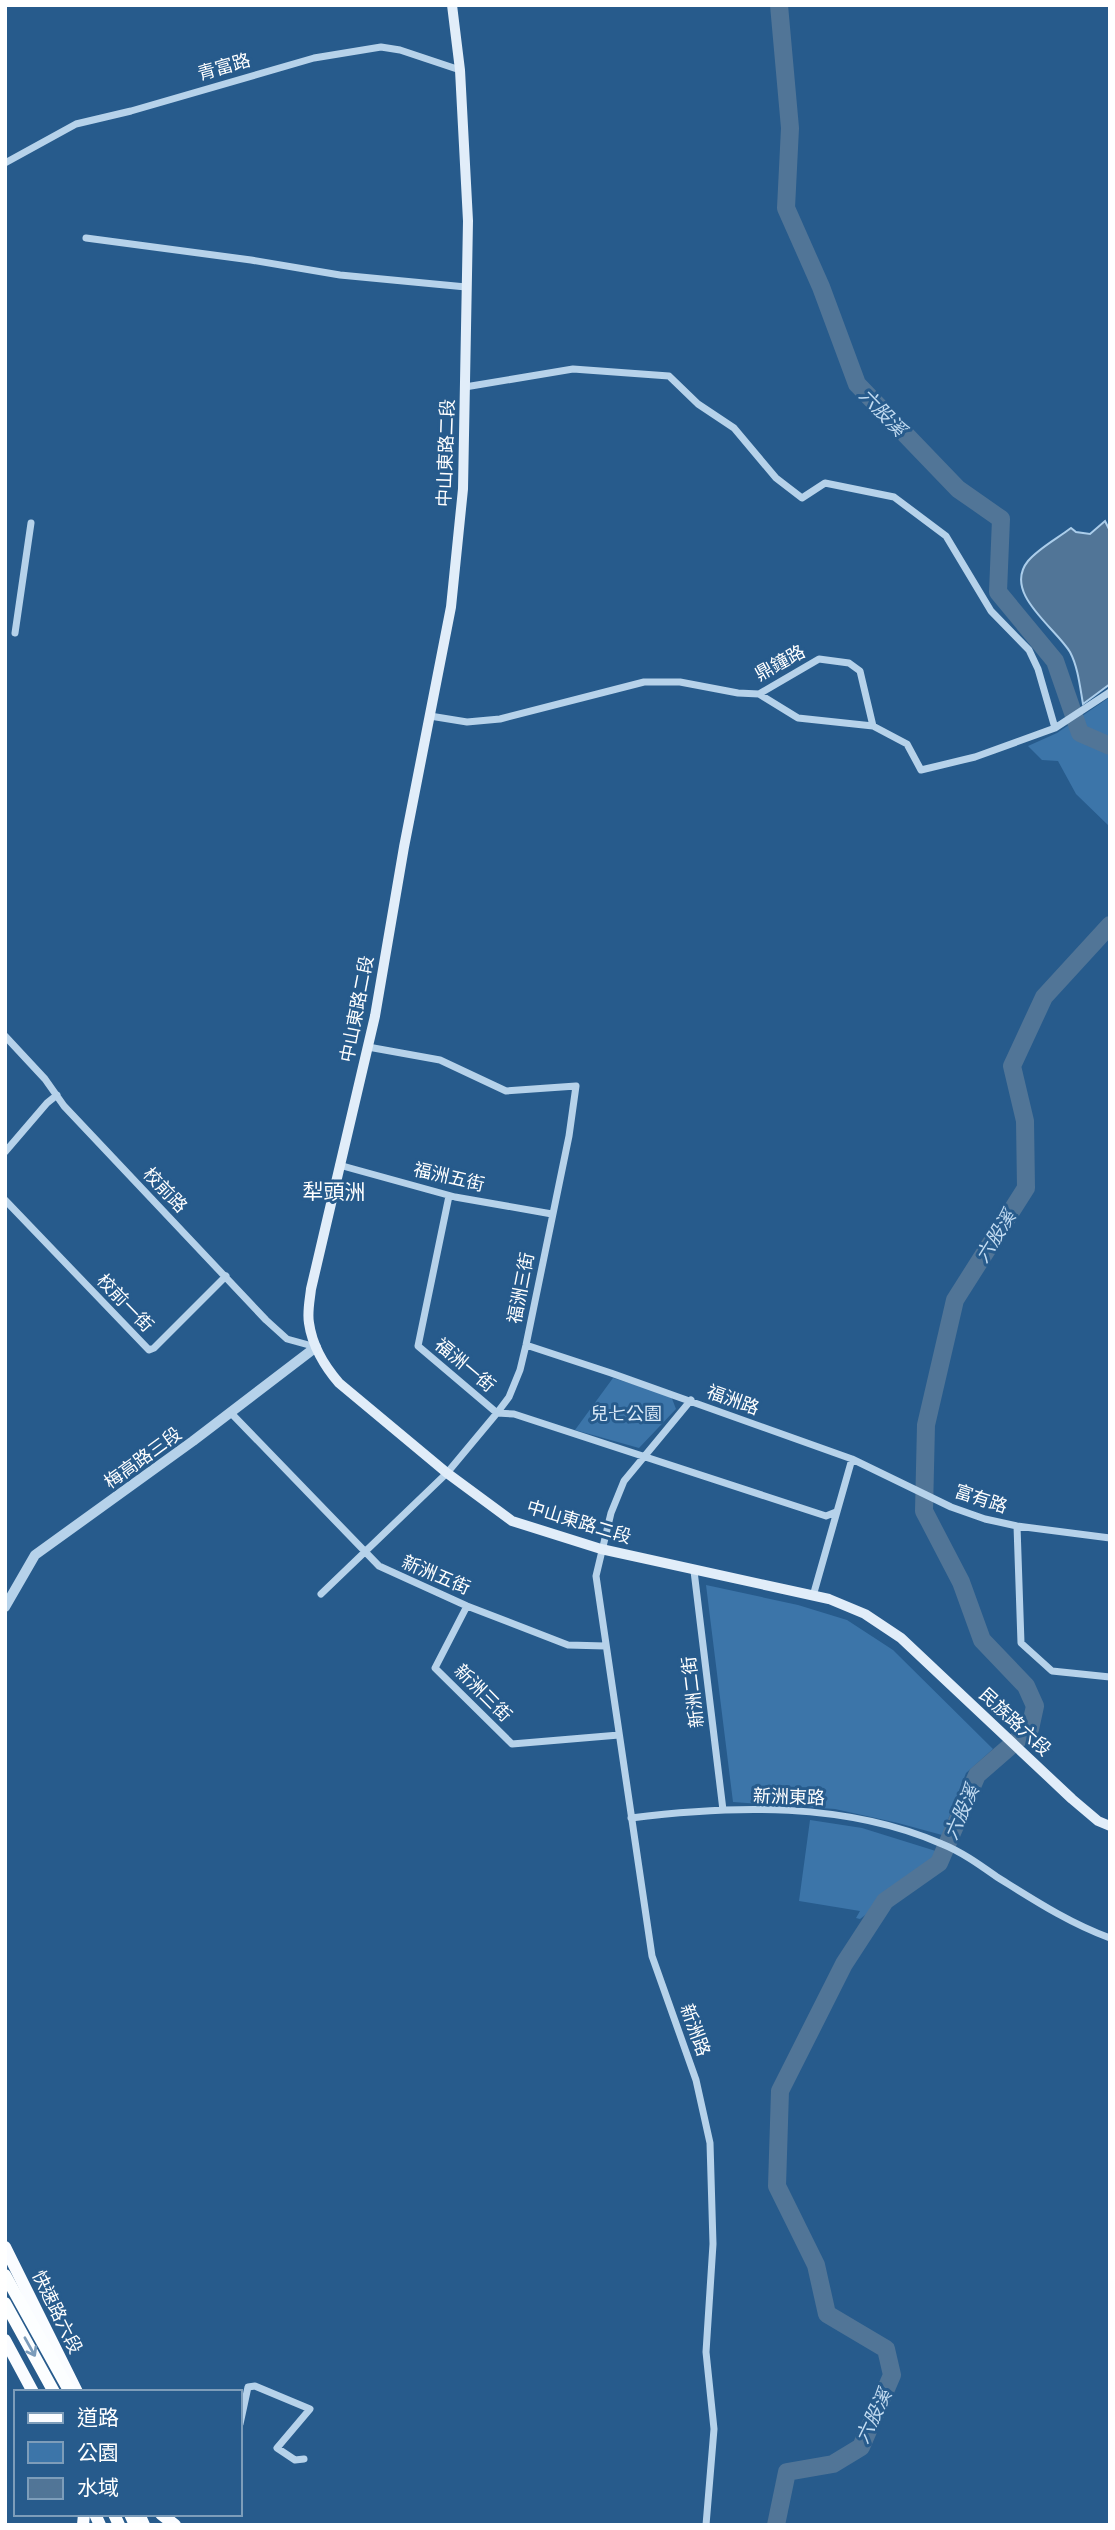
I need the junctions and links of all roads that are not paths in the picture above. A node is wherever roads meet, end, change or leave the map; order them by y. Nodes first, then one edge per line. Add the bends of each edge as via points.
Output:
1 (452, 5) edge
2 (460, 71) junction
3 (5, 163) edge
4 (86, 238) dead end
5 (466, 287) junction
6 (466, 387) junction
7 (31, 523) dead end
8 (15, 633) dead end
9 (1110, 692) edge
10 (758, 694) junction
11 (430, 716) junction
12 (873, 726) junction
13 (1055, 728) junction
14 (5, 1036) edge
15 (368, 1047) junction
16 (57, 1095) junction
17 (5, 1152) edge
18 (340, 1166) junction
19 (449, 1196) junction
20 (5, 1200) edge
21 (552, 1214) junction
22 (226, 1276) junction
23 (526, 1345) junction
24 (316, 1347) junction
25 (691, 1401) junction
26 (230, 1412) junction
27 (497, 1413) junction
28 (643, 1456) junction
29 (852, 1459) junction
30 (447, 1473) junction
31 (836, 1512) junction
32 (1017, 1526) junction
33 (1110, 1538) edge
34 (601, 1549) junction
35 (365, 1552) junction
36 (694, 1570) junction
37 (321, 1594) dead end
38 (813, 1596) junction
39 (467, 1606) junction
40 (5, 1607) edge
41 (901, 1638) joint
42 (605, 1646) junction
43 (1110, 1677) edge
44 (619, 1735) junction
45 (723, 1810) junction
46 (632, 1818) junction
47 (1110, 1826) edge
48 (1110, 1938) edge
49 (5, 2247) edge
50 (5, 2275) edge
51 (5, 2303) edge
52 (5, 2340) edge
53 (32, 2390) edge
54 (53, 2390) edge
55 (69, 2390) edge
56 (77, 2390) edge
57 (242, 2414) edge
58 (304, 2459) dead end
59 (706, 2525) edge

1 - 2 main road, 中山東路二段
2 - 3 street, 青富路 via 381,47 314,58 76,124
2 - 5 main road, 中山東路二段 via 468,221
4 - 5 street via 340,275
5 - 6 main road, 中山東路二段
6 - 11 main road, 中山東路二段 via 456,570
6 - 13 street via 573,369 669,376 698,404 734,428 776,478 802,498 825,483 894,497 946,536 991,611 1029,650
7 - 8 street
9 - 13 street
10 - 11 street, 鼎鐘路 via 680,682 644,682 500,719 467,722
10 - 12 street via 798,718
10 - 12 street, 鼎鐘路 via 819,659 849,663 860,671
11 - 15 main road, 中山東路二段
12 - 13 street via 907,744 921,770 975,757
14 - 16 street, 校前路
15 - 18 main road, 中山東路二段
15 - 21 street, 福洲三街 via 440,1060 506,1091 576,1086
16 - 17 street
16 - 22 street, 校前路
18 - 19 street, 福洲五街
18 - 24 main road, 中山東路二段 via 311,1289 309,1323
19 - 21 street, 福洲五街
19 - 27 street, 福洲一街 via 418,1346
20 - 22 street, 校前一街 via 149,1350
21 - 23 street, 福洲三街
22 - 24 street, 校前路 via 287,1339
23 - 25 street
23 - 27 street, 福洲三街 via 509,1397
24 - 26 street, 梅高路三段
24 - 30 main road, 中山東路二段 via 339,1383
25 - 28 street, 福洲路
25 - 29 street, 福洲路
26 - 35 street, 新洲五街
26 - 40 street, 梅高路三段 via 36,1555
27 - 28 street, 福洲一街 via 514,1414
27 - 30 street, 福洲三街
28 - 31 street, 福洲一街 via 826,1516
28 - 34 street, 福洲路 via 617,1495
29 - 31 street
29 - 32 street, 富有路 via 951,1507
30 - 34 main road, 中山東路二段 via 512,1521
30 - 35 street, 福洲三街
31 - 38 street
32 - 33 street, 富有路
32 - 43 street via 1021,1643 1052,1671
34 - 36 main road, 中山東路二段
34 - 42 street, 新洲路 via 596,1576
35 - 37 street, 福洲三街
35 - 39 street, 新洲五街 via 390,1573
36 - 38 main road, 中山東路二段
36 - 45 street, 新洲二街
38 - 41 main road, 中山東路二段 via 865,1614
39 - 42 street, 新洲五街 via 568,1645
39 - 44 street, 新洲三街 via 435,1668 512,1744
41 - 47 main road, 民族路六段 via 1072,1799
42 - 44 street, 新洲路
44 - 46 street, 新洲路
45 - 46 street, 新洲東路
45 - 48 street, 新洲東路 via 823,1812 942,1843 1053,1912
46 - 59 street, 新洲路 via 652,1956 696,2080 710,2143 713,2244 706,2352 714,2429
49 - 56 main road, 快速路六段
50 - 55 highway
51 -> 54 highway
52 - 53 main road
57 - 58 street via 248,2386 310,2409 277,2448 295,2460

